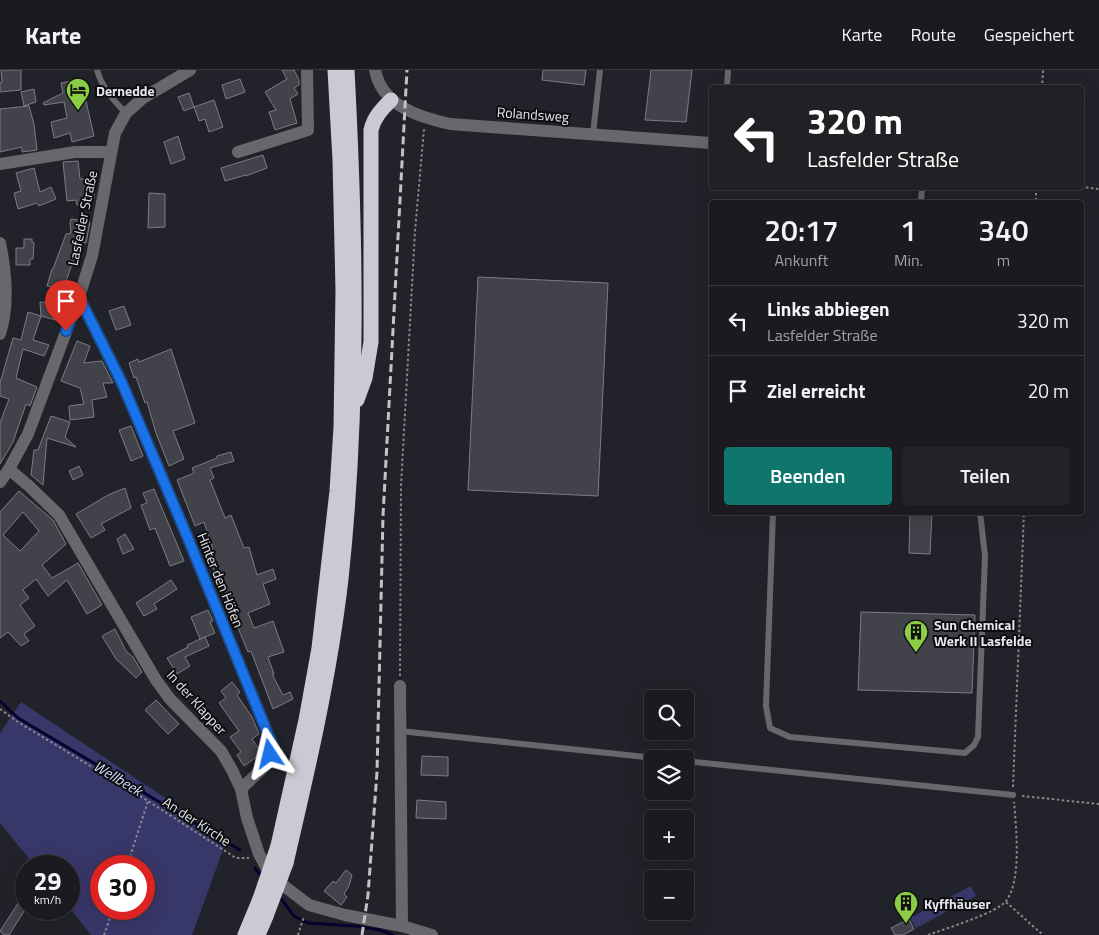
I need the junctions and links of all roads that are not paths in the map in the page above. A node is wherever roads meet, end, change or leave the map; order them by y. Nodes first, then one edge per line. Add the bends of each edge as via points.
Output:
1 (97, 70) edge
2 (190, 70) edge
3 (307, 70) edge
4 (335, 70) edge
5 (347, 70) edge
6 (375, 70) edge
7 (600, 70) edge
8 (728, 70) edge
9 (727, 85) edge
10 (391, 100) junction
11 (126, 113) junction
12 (593, 134) junction
13 (709, 143) edge
14 (111, 152) junction
15 (238, 152) dead end
16 (0, 164) edge
17 (0, 243) edge
18 (79, 297) junction
19 (0, 334) edge
20 (353, 411) junction
21 (9, 470) junction
22 (0, 482) edge
23 (773, 515) edge
24 (980, 515) edge
25 (400, 686) road end
26 (399, 731) junction
27 (644, 757) edge
28 (694, 762) edge
29 (241, 789) junction
30 (1013, 795) road end
31 (402, 926) junction
32 (245, 935) edge
33 (258, 935) edge
34 (432, 935) edge

1 - 11 lane via 114,101
2 - 11 street, Lasfelder Straße via 143,98
3 - 15 street via 308,130
4 - 32 highway, bridge via 343,290 342,427 337,491 316,666 297,763 278,846
5 - 20 highway via 352,154
6 - 10 street, Rolandsweg via 382,89
7 - 12 lane
8 - 9 lane
10 - 12 street, Rolandsweg via 425,118 450,124
10 - 20 highway via 373,121 371,130 371,342 365,378
11 - 14 street, Lasfelder Straße via 115,133
12 - 13 street, Rolandsweg
14 - 16 street via 75,152
14 - 18 street, Lasfelder Straße via 92,256
17 - 19 street via 5,266 5,320
18 - 21 street, Lasfelder Straße via 28,434
18 - 29 street, Hinter den Höfen via 122,383 272,744 268,763
20 - 33 highway, bridge via 340,580 318,723 286,863
21 - 22 street, Lasfelder Straße
21 - 29 street, In der Klapper via 59,515 156,680 170,699 221,751
23 - 24 lane via 766,706 770,728 790,737 965,753 978,737 985,556
25 - 26 street
26 - 27 lane
26 - 31 street
28 - 30 lane
29 - 31 street, In der Klapper via 259,854 271,876 309,905 345,916
31 - 34 street, In der Klapper

